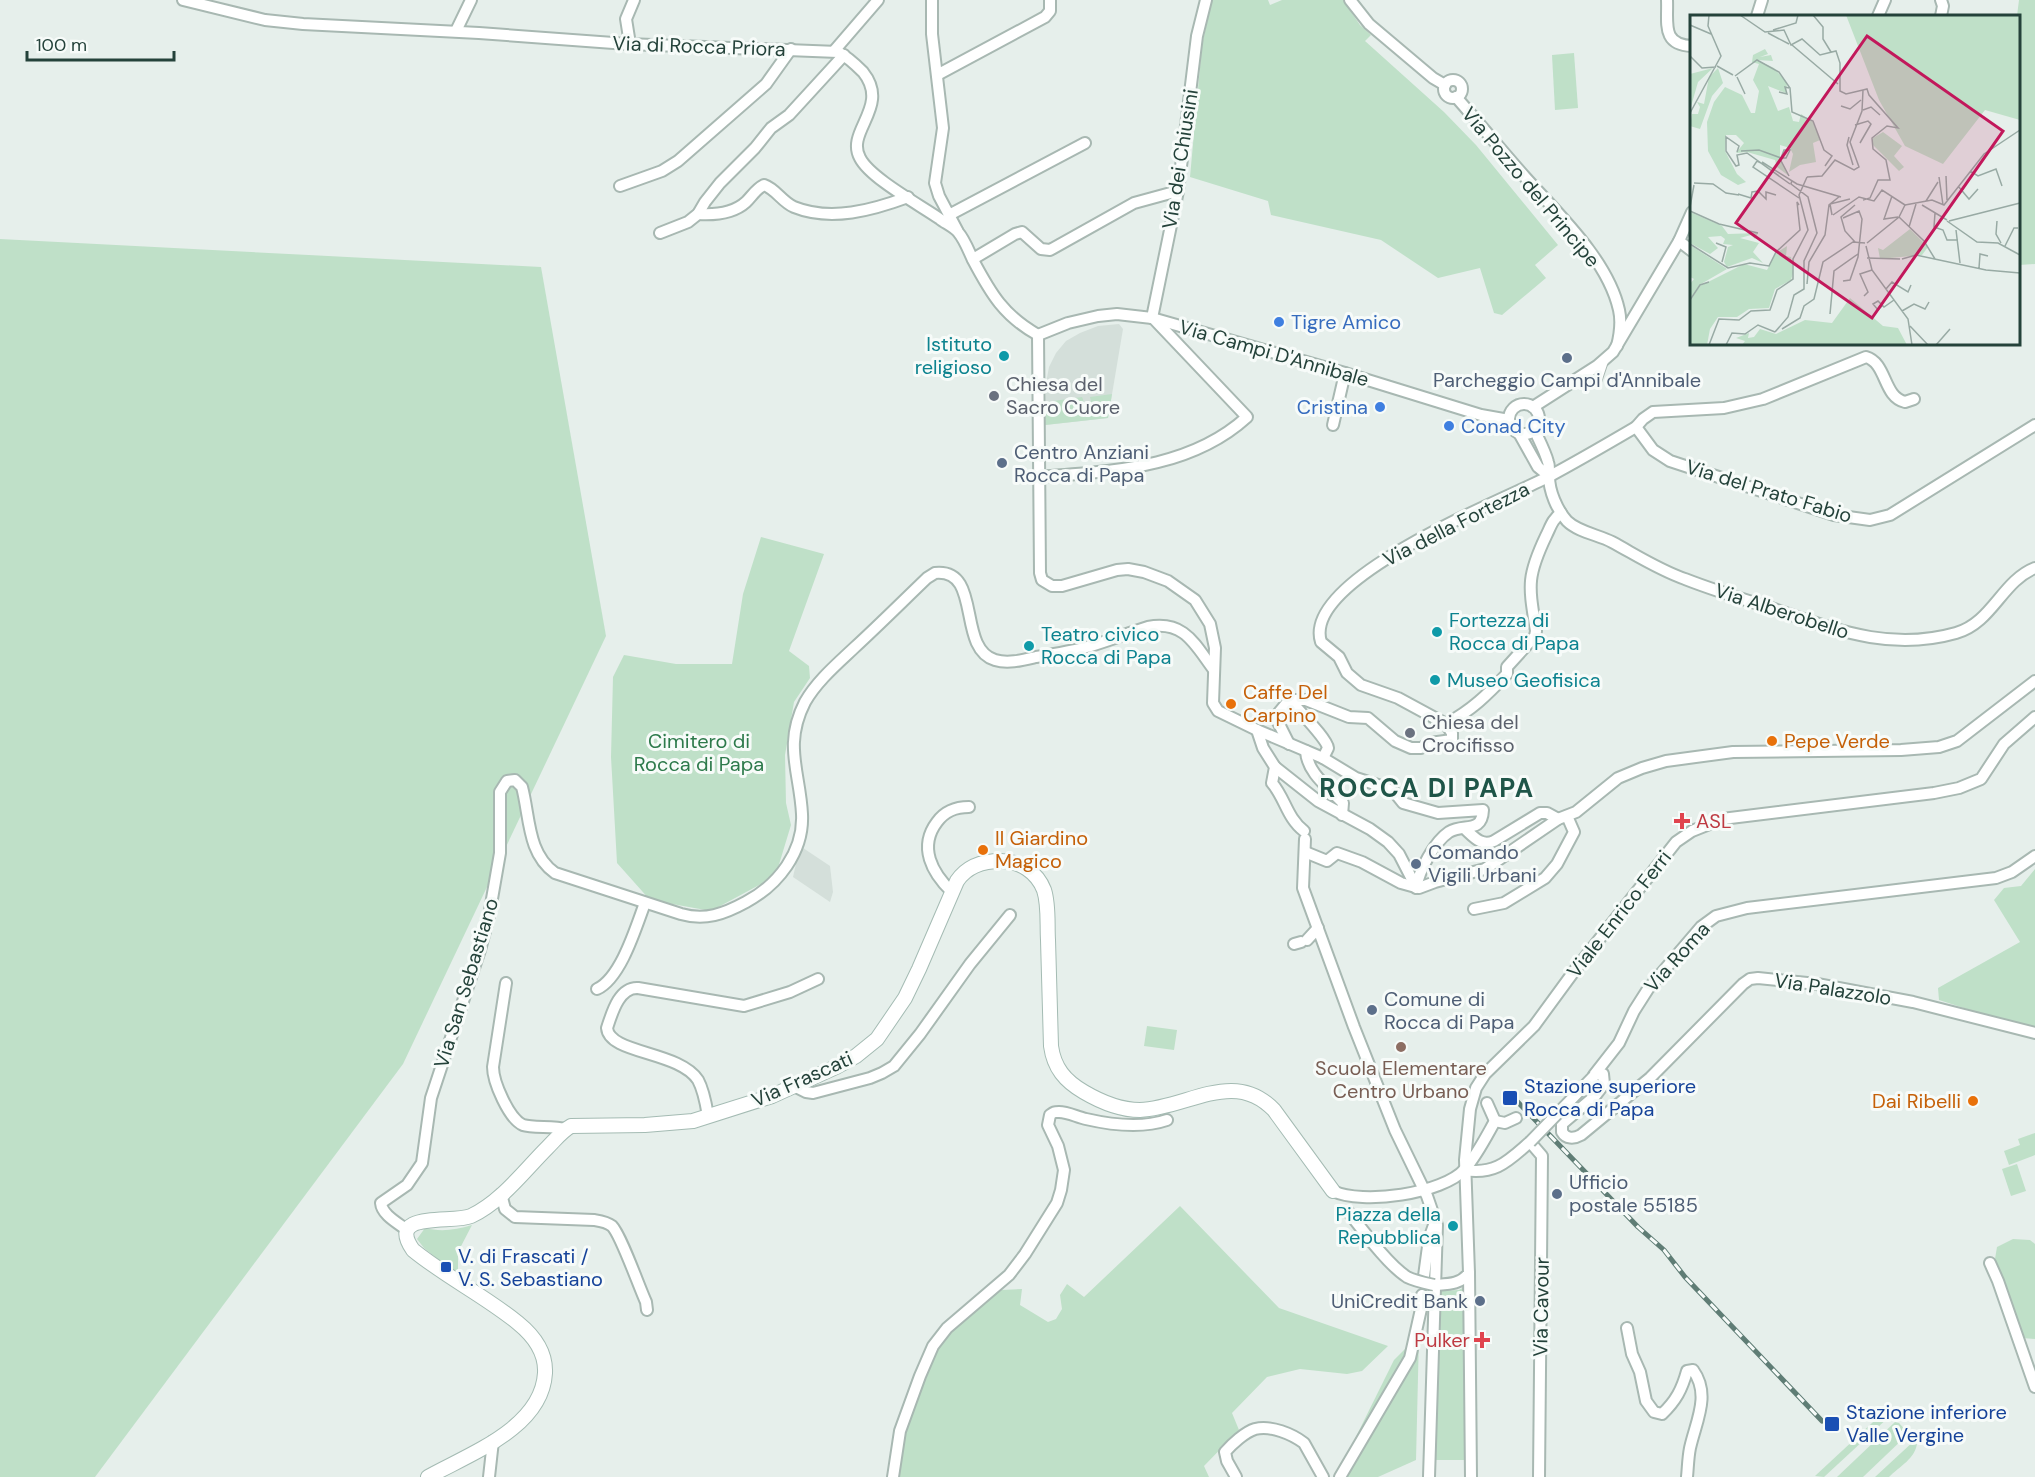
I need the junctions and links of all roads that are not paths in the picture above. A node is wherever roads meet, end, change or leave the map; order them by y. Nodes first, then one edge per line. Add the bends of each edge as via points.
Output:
1 (183, 0) edge
2 (471, 0) edge
3 (634, 0) edge
4 (878, 0) edge
5 (932, 0) edge
6 (1050, 0) edge
7 (1206, 0) edge
8 (1350, 0) edge
9 (1667, 0) edge
10 (1762, 0) edge
11 (1885, 0) edge
12 (1941, 0) edge
13 (1757, 15) edge
14 (1878, 15) edge
15 (1941, 15) edge
16 (456, 32) junction
17 (630, 44) junction
18 (1690, 46) edge
19 (791, 49) junction
20 (839, 53) junction
21 (937, 75) junction
22 (1084, 143) dead end
23 (620, 186) dead end
24 (1178, 191) junction
25 (908, 197) junction
26 (698, 214) junction
27 (949, 215) junction
28 (1690, 216) edge
29 (958, 232) junction
30 (660, 233) dead end
31 (1679, 241) junction
32 (1690, 249) edge
33 (973, 259) junction
34 (1152, 318) junction
35 (1038, 335) junction
36 (1617, 346) junction
37 (1604, 361) junction
38 (1345, 373) junction
39 (1597, 382) dead end
40 (1914, 399) dead end
41 (1533, 407) junction
42 (1509, 420) junction
43 (1333, 425) dead end
44 (2035, 425) edge
45 (1636, 427) junction
46 (1534, 429) junction
47 (1519, 433) junction
48 (1549, 476) junction
49 (1039, 477) junction
50 (1561, 513) junction
51 (2035, 568) edge
52 (1214, 670) junction
53 (2035, 681) edge
54 (1292, 702) junction
55 (2035, 717) edge
56 (1448, 726) junction
57 (1257, 730) junction
58 (1289, 744) junction
59 (1306, 751) junction
60 (1323, 758) junction
61 (1275, 767) junction
62 (969, 807) dead end
63 (1342, 815) junction
64 (1563, 818) junction
65 (1464, 828) junction
66 (1305, 852) junction
67 (2035, 856) edge
68 (1416, 888) junction
69 (952, 892) junction
70 (645, 903) junction
71 (1474, 909) dead end
72 (1010, 915) dead end
73 (1318, 928) junction
74 (1301, 942) dead end
75 (818, 979) dead end
76 (506, 983) dead end
77 (597, 989) dead end
78 (2035, 1033) edge
79 (1594, 1076) junction
80 (794, 1086) junction
81 (1487, 1102) dead end
82 (708, 1116) junction
83 (1516, 1118) dead end
84 (1167, 1120) dead end
85 (1495, 1122) junction
86 (566, 1129) junction
87 (1530, 1142) junction
88 (1464, 1170) junction
89 (1333, 1191) junction
90 (1424, 1191) junction
91 (501, 1194) junction
92 (1436, 1222) junction
93 (407, 1230) junction
94 (1990, 1263) dead end
95 (1469, 1273) junction
96 (1424, 1276) dead end
97 (1434, 1285) junction
98 (1422, 1295) dead end
99 (647, 1310) dead end
100 (1627, 1328) dead end
101 (2035, 1387) edge
102 (493, 1441) junction
103 (1321, 1473) edge
104 (428, 1477) edge
105 (489, 1477) edge
106 (893, 1477) edge
107 (1236, 1477) edge
108 (1340, 1477) edge
109 (1429, 1477) edge
110 (1471, 1477) edge
111 (1539, 1477) edge
112 (1687, 1477) edge

1 - 16 street, Via di Rocca Priora via 287,23
2 - 16 street
3 - 17 street via 626,19
4 - 20 street
5 - 21 street
6 - 21 street via 1050,11 1045,17
7 - 24 street, Via dei Chiusini via 1198,32
8 - 36 street, Via Pozzo del Principe via 1369,24 1445,85 1445,94 1456,97 1563,220 1600,268 1616,299 1621,326
9 - 18 street via 1669,35 1677,44
10 - 13 street
11 - 14 street
12 - 15 street
16 - 17 street, Via di Rocca Priora
17 - 19 street, Via di Rocca Priora
19 - 20 street, Via di Rocca Priora
19 - 23 street via 766,84 678,161
20 - 25 street via 865,75 872,90 872,104 857,145 859,156 871,171
20 - 26 street via 789,115 771,128 720,183
21 - 27 street via 942,133 935,183
22 - 27 street
24 - 33 street via 1134,203 1050,250 1041,249 1022,232
24 - 34 street, Via dei Chiusini
25 - 26 street via 869,209 824,213 795,207 764,185 738,207
25 - 29 street
26 - 30 street
27 - 29 street
28 - 31 street
29 - 33 street
31 - 32 street
31 - 36 street
33 - 35 street via 1003,310
34 - 35 street, Via Campi D'Annibale via 1098,316
34 - 38 street, Via Campi D'Annibale
34 - 49 street via 1247,417 1224,436 1167,460 1127,469
35 - 49 street
36 - 37 street
37 - 39 street
37 - 41 street
38 - 42 street, Via Campi D'Annibale
38 - 43 street
40 - 45 street, Via della Fortezza via 1896,399 1875,362 1866,357 1755,401 1713,409 1653,412
41 - 42 street via 1516,406
41 - 46 street via 1538,415
42 - 47 street
44 - 45 street, Via del Prato Fabio via 1890,515 1870,520 1826,513 1670,461 1653,450
45 - 48 street, Via della Fortezza
46 - 47 street
46 - 48 street via 1548,461
47 - 48 street via 1538,467
48 - 50 street
48 - 56 street, Via della Fortezza via 1401,548 1346,588 1326,610 1320,638 1356,682 1398,698
49 - 52 street via 1043,581 1062,586 1125,569 1168,581 1195,600 1205,614 1214,636
50 - 51 street, Via Alberobello via 1573,526 1684,579 1843,632 1880,640 1920,639 1968,628 1986,615 2019,577
50 - 56 street via 1549,525 1531,574 1536,633 1507,667 1507,674 1479,703
52 - 57 street via 1213,703 1218,711
52 - 70 street, Via San Sebastiano via 1185,633 1160,626 1070,651 1014,661 992,659 975,639 963,587 949,576 935,573 828,673 806,701 793,745 802,825 794,853 783,872 762,892 714,916 697,918
53 - 64 street via 1957,741 1939,747 1733,752 1674,759 1618,778
54 - 56 street via 1306,700 1349,717 1368,718 1395,741 1418,749 1452,740
54 - 58 street via 1281,709 1277,719
54 - 60 street via 1326,741 1328,748
55 - 88 street, Viale Enrico Ferri via 2004,744 1983,776 1965,786 1934,794 1722,819 1676,842 1538,1022 1481,1079 1470,1109
57 - 58 street
57 - 61 street
58 - 59 street
59 - 60 street
59 - 63 street via 1310,767 1343,803
60 - 65 street via 1352,777 1395,793 1403,803 1432,812 1483,810 1481,822
61 - 63 street
61 - 66 street via 1272,783 1290,817 1305,835
62 - 69 street via 944,815 928,838 930,862
63 - 68 street via 1392,846
64 - 65 street via 1540,813 1486,844
64 - 68 street via 1485,869
64 - 71 street via 1573,826 1573,835 1548,874 1504,903
65 - 68 street via 1443,837 1421,870
66 - 68 street via 1327,861 1336,853
66 - 73 street via 1303,888
67 - 79 street, Via Roma via 1996,878 1747,908 1716,916 1701,927 1648,989 1619,1043
69 - 80 main road, Via Frascati via 915,980 877,1039 853,1059
69 - 89 main road, Via Frascati via 967,870 991,862 1021,865 1044,889 1051,1046 1056,1067 1069,1082 1100,1100 1143,1110 1225,1090 1250,1093 1274,1110
70 - 77 street via 614,973
70 - 93 street, Via San Sebastiano via 568,878 548,867 535,849 522,787 512,779 505,783 500,795 499,860 488,921 431,1098 422,1163 407,1185 381,1203 385,1213
72 - 80 street via 891,1068 870,1078 813,1093
73 - 74 street
73 - 90 street via 1389,1116
75 - 82 street via 744,1006 638,988 629,988 622,994 607,1028 610,1038 620,1045 665,1058 692,1073 702,1089
76 - 86 street via 493,1067 496,1086 520,1123
78 - 79 street, Via Palazzolo via 1895,998 1755,978 1735,992 1637,1089 1581,1135 1568,1137 1562,1132 1562,1124 1605,1084 1603,1074
79 - 87 street, Via Roma, bridge
80 - 82 main road, Via Frascati
81 - 85 street
82 - 86 main road, Via Frascati via 693,1121 573,1125
83 - 85 street
84 - 106 street via 1138,1125 1096,1121 1062,1112 1050,1115 1048,1125 1064,1170 1057,1203 1009,1275 947,1328 933,1346 900,1431
85 - 88 street
86 - 91 main road
87 - 88 street, Via Roma via 1497,1168
87 - 111 street, Via Cavour via 1542,1160
88 - 90 street
88 - 95 street
89 - 90 street via 1363,1197
89 - 97 street, bridge via 1403,1274
90 - 92 street
91 - 93 main road via 468,1217 419,1222
91 - 99 street via 505,1209 515,1217 594,1220 612,1227
92 - 96 street via 1429,1239
92 - 97 street
93 - 102 main road via 413,1250 520,1325 544,1357 543,1387 535,1405 520,1422
94 - 101 street
95 - 97 street via 1454,1284
95 - 110 street
97 - 109 street
98 - 108 street via 1410,1358
100 - 112 street via 1646,1401 1654,1412 1662,1414 1673,1404 1687,1371 1693,1370 1700,1379 1702,1403
102 - 104 main road
102 - 105 street
103 - 107 street via 1300,1439 1277,1430 1257,1428 1225,1452

